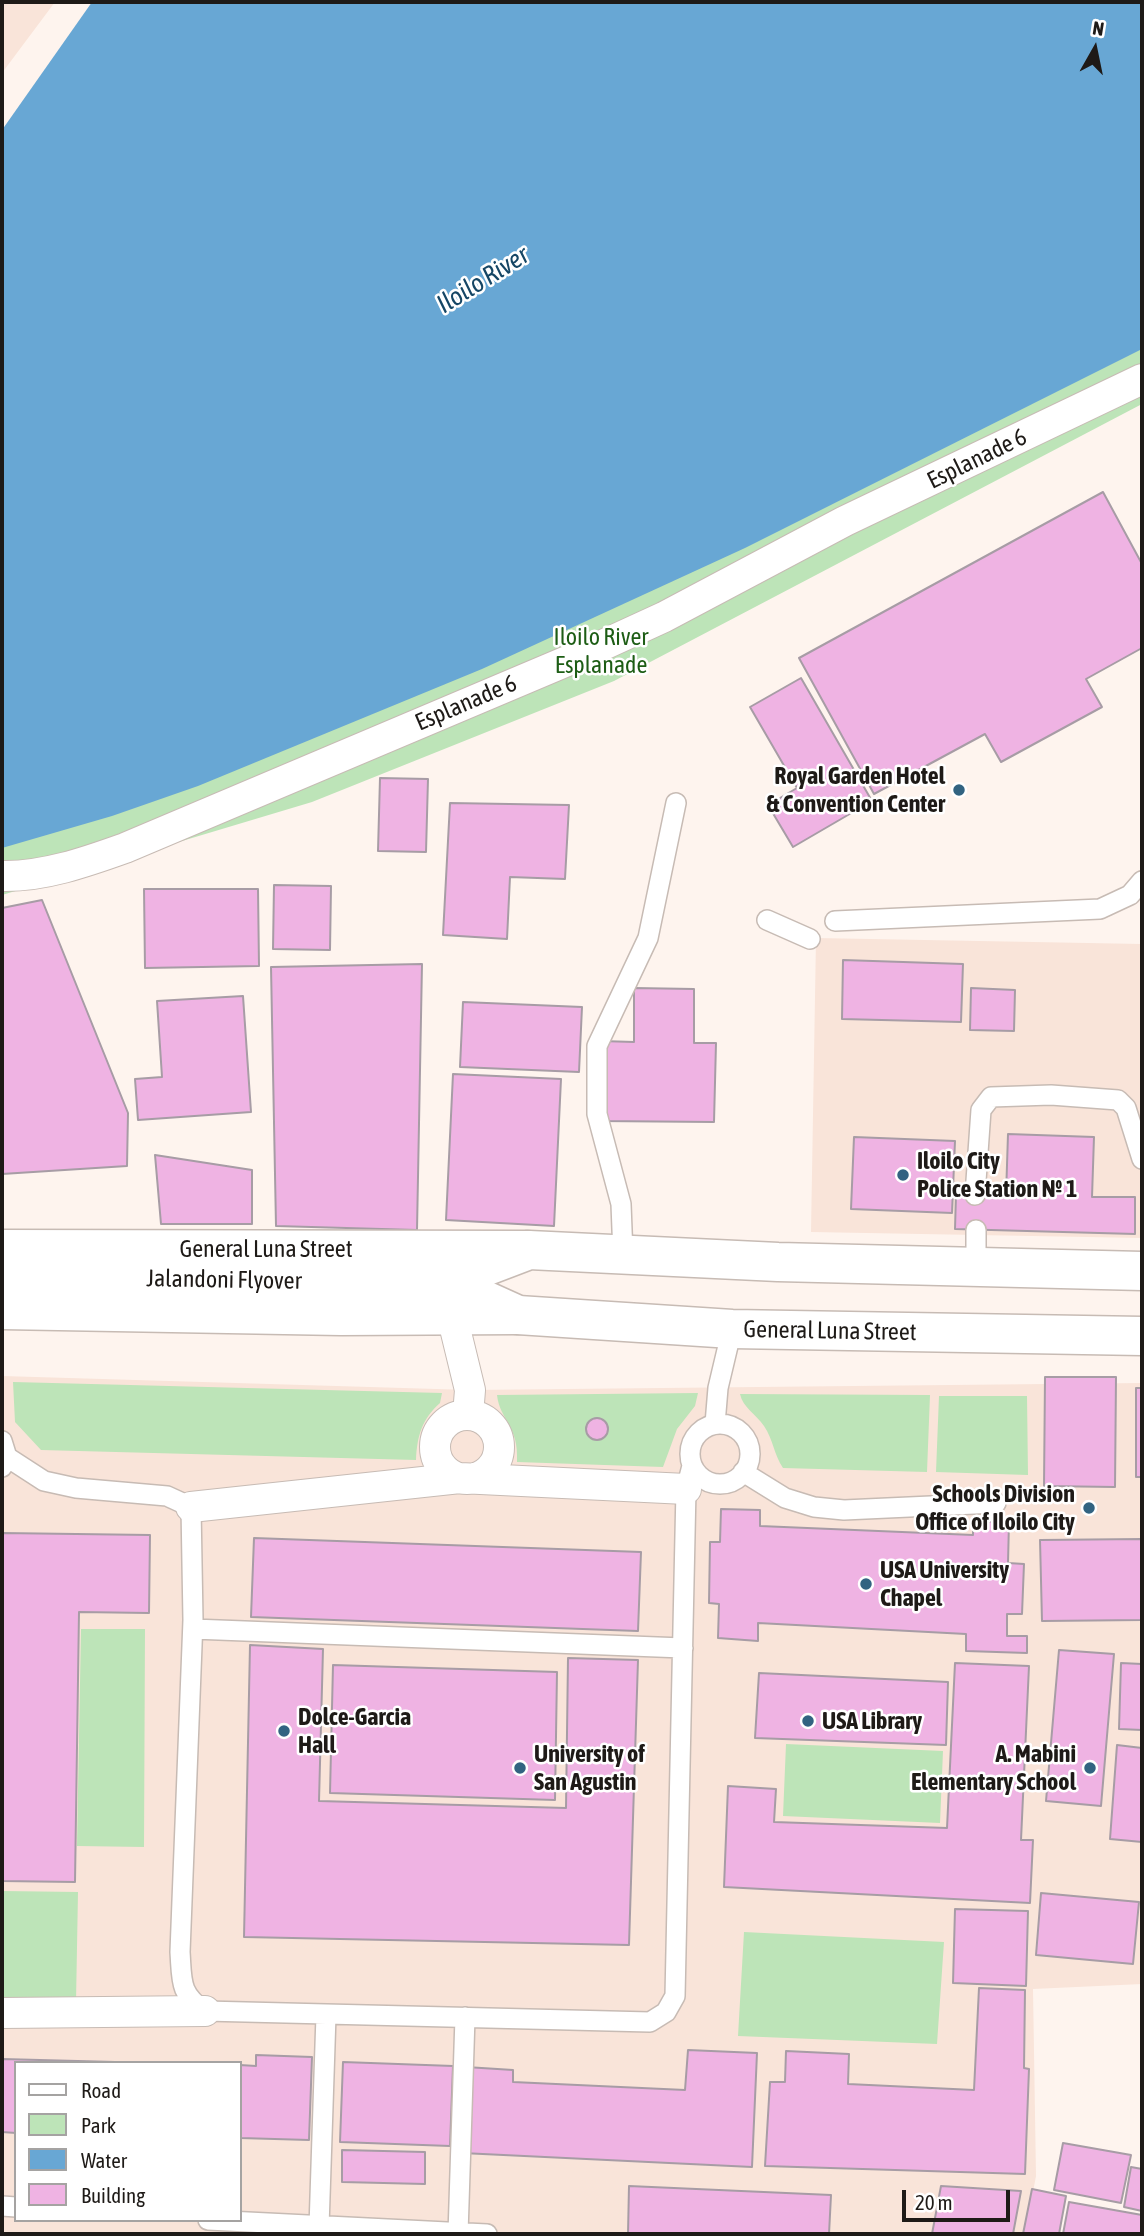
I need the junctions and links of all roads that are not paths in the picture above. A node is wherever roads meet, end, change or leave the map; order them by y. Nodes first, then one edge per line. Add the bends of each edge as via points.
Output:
1 (1142, 379) edge
2 (677, 803) dead end
3 (2, 876) edge
4 (1142, 881) edge
5 (767, 920) dead end
6 (835, 921) dead end
7 (810, 939) dead end
8 (1142, 1159) edge
9 (975, 1195) dead end
10 (976, 1230) dead end
11 (2, 1250) edge
12 (529, 1250) junction
13 (623, 1255) junction
14 (976, 1268) junction
15 (1142, 1271) edge
16 (2, 1278) edge
17 (449, 1299) junction
18 (2, 1310) edge
19 (732, 1329) junction
20 (1142, 1336) edge
21 (468, 1415) junction
22 (715, 1424) junction
23 (3, 1455) edge
24 (743, 1472) junction
25 (689, 1477) junction
26 (466, 1478) junction
27 (996, 1503) dead end
28 (191, 1507) junction
29 (193, 1629) junction
30 (683, 1648) junction
31 (205, 2011) junction
32 (2, 2012) edge
33 (326, 2015) junction
34 (465, 2017) junction
35 (240, 2222) edge
36 (319, 2227) junction
37 (458, 2234) edge
38 (487, 2234) edge

1 - 3 street, Esplanade 6 via 579,656 125,848 20,877
2 - 13 lane via 648,939 597,1046 597,1114 621,1204
4 - 6 lane via 1130,895 1100,909
5 - 7 lane
8 - 9 lane via 1126,1108 1118,1100 991,1097 981,1110
10 - 14 lane
11 - 12 main road, General Luna Street
12 - 13 main road, General Luna Street
12 - 17 main road, General Luna Street
13 - 14 main road, General Luna Street
14 - 15 main road, General Luna Street
16 - 17 main road, Jalandoni Flyover via 327,1282
17 - 18 main road, General Luna Street
17 - 19 main road, General Luna Street via 518,1315
17 - 21 street via 470,1390
19 - 20 main road, General Luna Street
19 - 22 lane
21 - 26 street via 443,1426 435,1446 442,1467
21 - 26 street via 489,1424 499,1440 491,1469
22 - 24 lane via 735,1428 748,1444 750,1454
22 - 25 lane via 693,1440
23 - 28 lane via 44,1480 76,1488 167,1496
24 - 25 lane via 727,1483
24 - 27 lane via 785,1498 814,1507 844,1510
25 - 26 street
25 - 30 lane
26 - 28 street
28 - 29 lane
29 - 30 lane
29 - 31 lane via 180,1952 182,1983 189,2001
30 - 34 lane via 675,1996 666,2012 650,2022
31 - 32 street
31 - 33 lane
33 - 34 lane
33 - 36 lane
34 - 37 lane
35 - 36 lane
36 - 37 lane
37 - 38 lane

